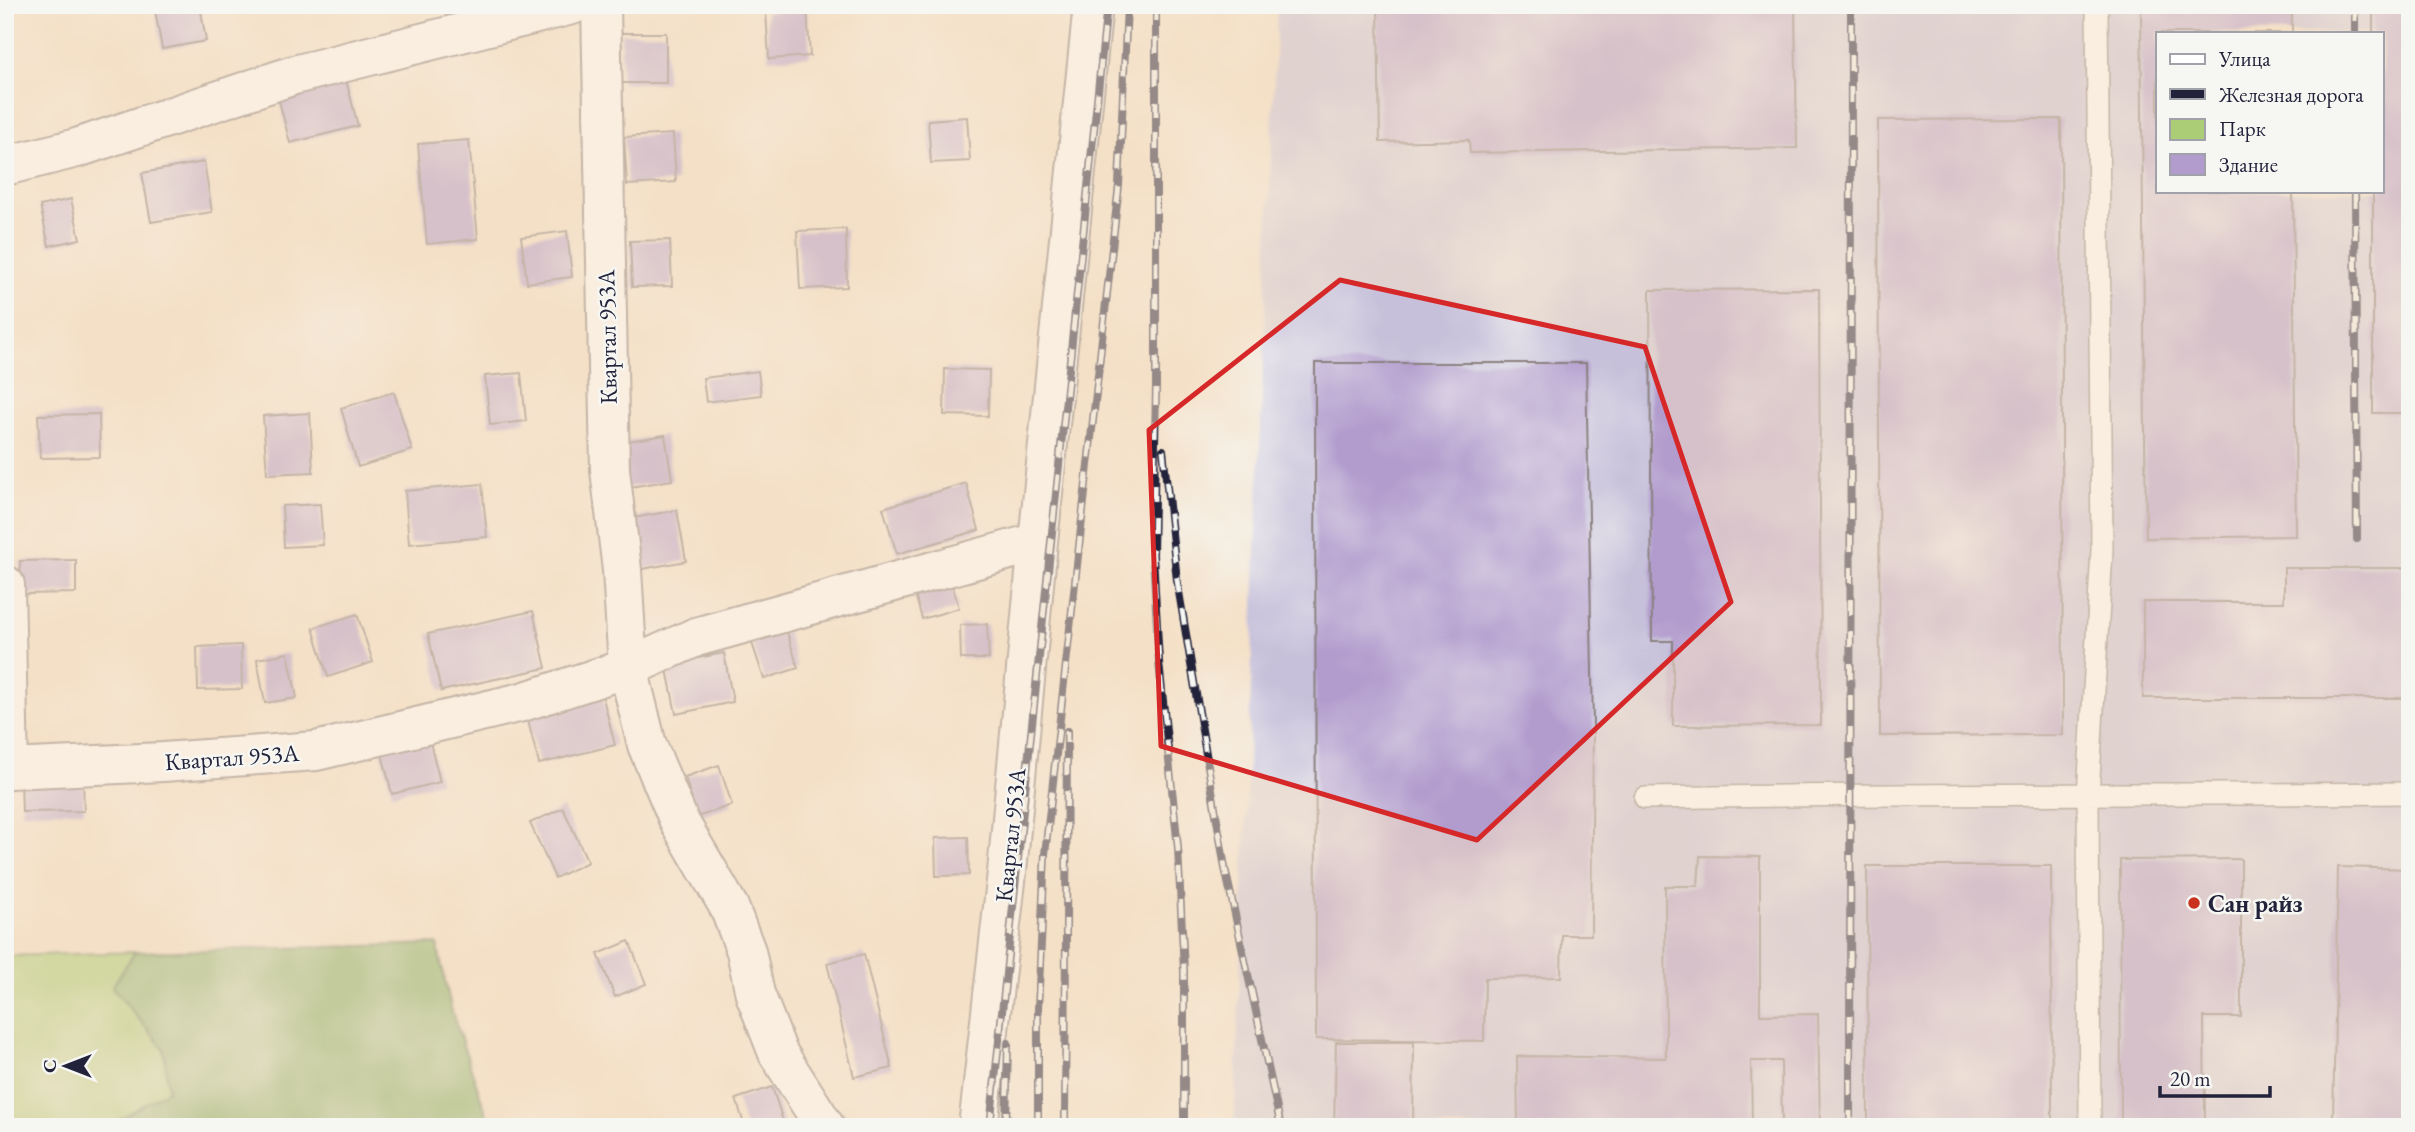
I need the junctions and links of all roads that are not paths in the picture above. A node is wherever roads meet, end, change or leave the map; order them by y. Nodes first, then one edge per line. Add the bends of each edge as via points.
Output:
1 (572, 5) edge
2 (601, 5) edge
3 (1093, 5) edge
4 (2097, 5) edge
5 (5, 166) edge
6 (1038, 542) junction
7 (5, 585) edge
8 (628, 668) junction
9 (2410, 793) edge
10 (2088, 796) junction
11 (1645, 798) dead end
12 (825, 1127) edge
13 (978, 1127) edge
14 (2090, 1127) edge

1 - 5 street via 295,75 78,148
2 - 8 street, Квартал 953А via 610,470
3 - 6 street, Квартал 953А
4 - 10 lane via 2102,550
6 - 8 street, Квартал 953А via 696,637
6 - 13 street, Квартал 953А
7 - 8 street, Квартал 953А via 9,769 316,751 522,702
8 - 12 street, Квартал 953А via 647,745 679,821 729,907 778,1053
9 - 10 lane
10 - 11 lane
10 - 14 lane

